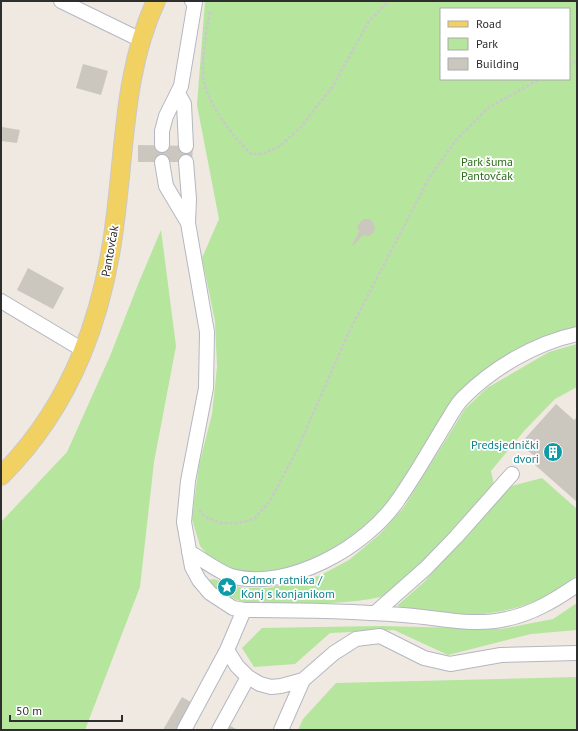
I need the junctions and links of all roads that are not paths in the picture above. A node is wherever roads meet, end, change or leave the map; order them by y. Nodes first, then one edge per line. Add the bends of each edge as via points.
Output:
1 (62, 1) edge
2 (156, 1) edge
3 (194, 2) edge
4 (141, 40) junction
5 (178, 93) junction
6 (162, 145) dead end
7 (186, 146) dead end
8 (162, 162) dead end
9 (186, 162) dead end
10 (188, 223) junction
11 (1, 301) edge
12 (577, 334) edge
13 (84, 350) junction
14 (512, 474) dead end
15 (1, 476) edge
16 (189, 552) junction
17 (577, 586) edge
18 (244, 610) junction
19 (375, 613) junction
20 (227, 650) junction
21 (577, 653) edge
22 (248, 677) junction
23 (303, 680) junction
24 (184, 730) edge
25 (219, 730) edge
26 (281, 730) edge

1 - 4 street
2 - 4 main road, Pantovčak
3 - 5 street via 185,71
4 - 13 main road, Pantovčak via 124,127 109,266
5 - 6 street via 166,116
5 - 7 street via 184,104
8 - 10 street via 166,186
9 - 10 street
10 - 16 street via 207,332 206,388 184,522
11 - 13 street
12 - 16 street via 565,336 524,354 493,373 462,399 398,501 376,526 353,545 327,560 302,571 272,578 250,578 231,576
13 - 15 main road, Pantovčak via 62,396 42,429
14 - 19 street via 426,568
16 - 18 street via 198,580 210,593 233,608
17 - 19 street via 535,610 506,620 459,622
18 - 19 street
18 - 20 street
20 - 22 street
20 - 24 street
21 - 23 street via 501,655 450,664 424,658 380,636 356,638
22 - 23 street via 260,684 271,686
22 - 25 street
23 - 26 street

